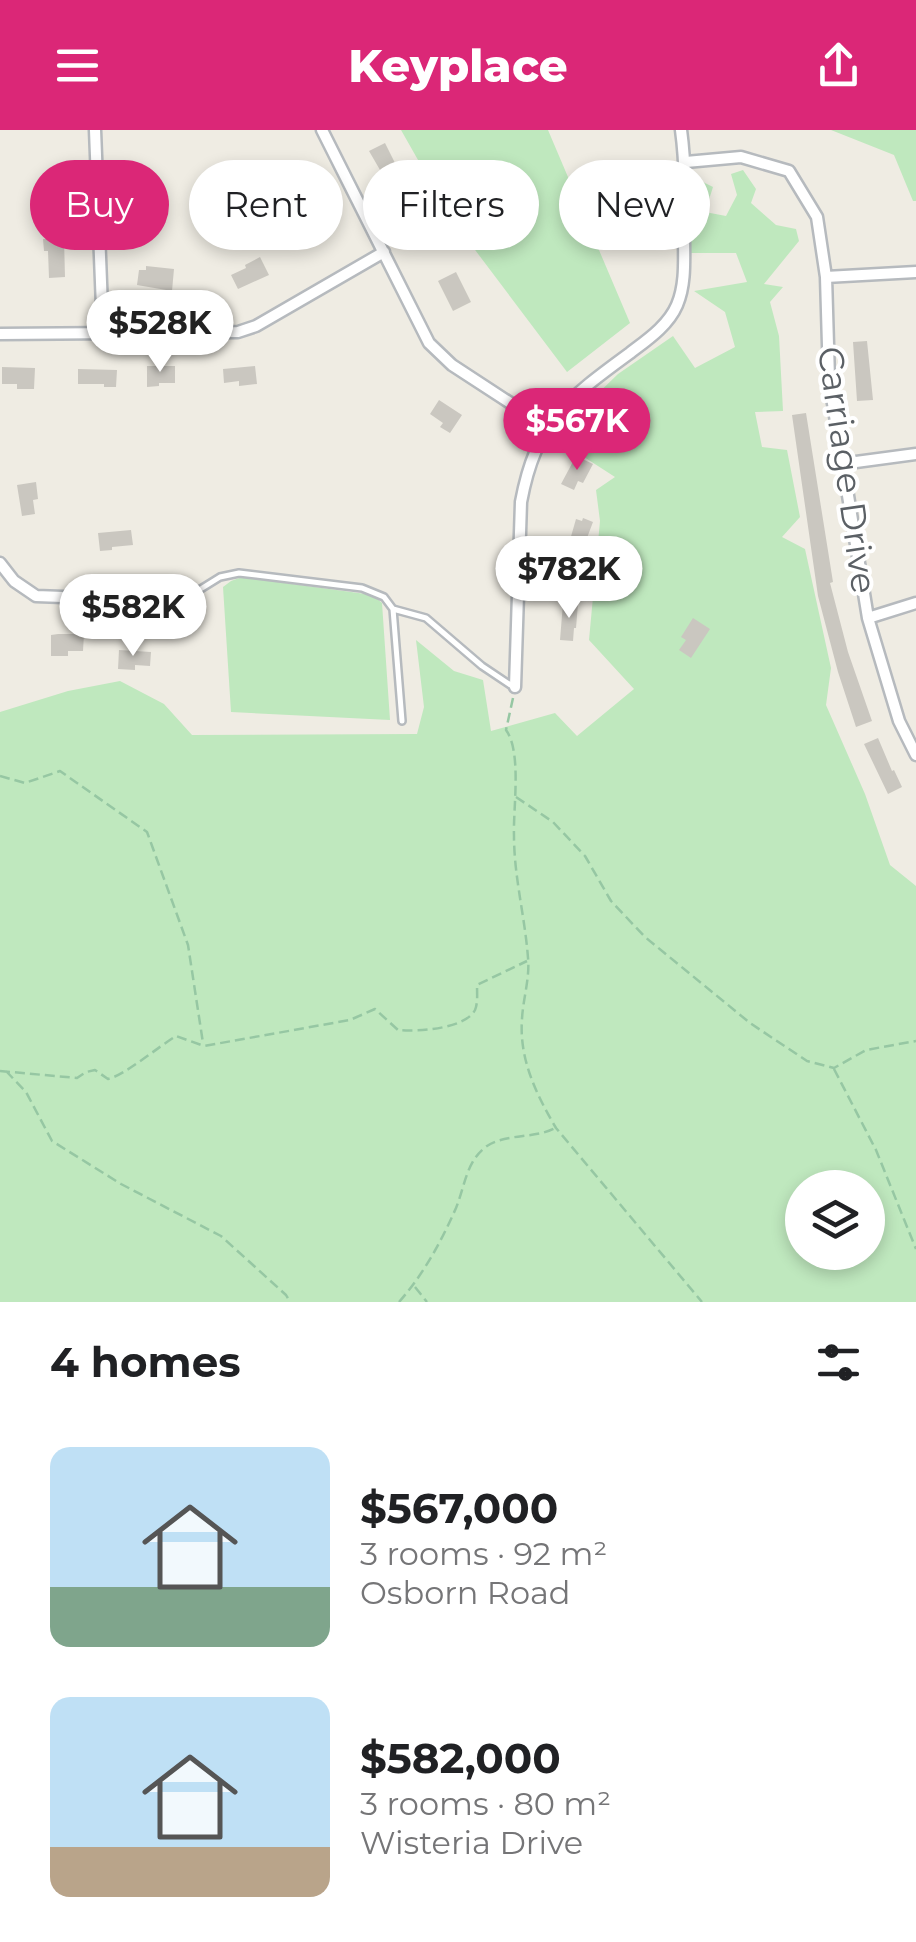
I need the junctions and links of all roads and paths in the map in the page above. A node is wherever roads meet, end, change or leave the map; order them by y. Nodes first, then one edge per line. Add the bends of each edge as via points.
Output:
1 (94, 130) edge
2 (322, 130) edge
3 (681, 130) edge
4 (686, 160) edge
5 (708, 160) edge
6 (684, 250) edge
7 (384, 252) junction
8 (916, 272) edge
9 (826, 276) junction
10 (103, 333) junction
11 (0, 334) edge
12 (547, 427) junction
13 (916, 454) edge
14 (841, 464) junction
15 (0, 564) edge
16 (145, 600) joint
17 (916, 603) edge
18 (394, 609) junction
19 (868, 618) junction
20 (515, 687) junction
21 (402, 721) dead end
22 (916, 755) edge
23 (0, 776) edge
24 (514, 796) junction
25 (528, 960) junction
26 (916, 1041) edge
27 (204, 1046) junction
28 (834, 1068) junction
29 (2, 1071) edge
30 (556, 1128) junction
31 (916, 1250) edge
32 (414, 1286) junction
33 (290, 1302) edge
34 (399, 1302) edge
35 (428, 1302) edge
36 (702, 1302) edge

1 - 10 street
2 - 7 street
3 - 4 street
5 - 9 street, Carriage Drive via 741,157 789,171 817,217
6 - 12 street via 683,284 664,325 570,399
7 - 10 street via 238,332
7 - 12 street via 429,343 452,366
8 - 9 street
9 - 14 street, Carriage Drive via 828,379
10 - 11 street
12 - 20 street via 521,502
13 - 14 street
14 - 19 street, Carriage Drive
15 - 16 street via 36,596
16 - 18 lane via 191,594 240,573 362,588
17 - 19 street
18 - 20 lane via 426,618
18 - 21 lane
19 - 22 street, Carriage Drive via 899,722
20 - 24 path via 506,730
23 - 27 path via 25,784 60,771 147,832 188,944
24 - 25 path
24 - 28 path via 553,822 585,856 611,901 645,937 750,1024 807,1061
25 - 27 path via 477,985 472,1015 434,1030 398,1030 375,1009 350,1020
25 - 30 path via 524,1054
26 - 28 path via 866,1050
27 - 29 path via 176,1036 108,1080 95,1070 77,1078
28 - 31 path
29 - 33 path via 26,1092 52,1140 221,1236
30 - 32 path via 488,1146 468,1168 457,1206
30 - 36 path
32 - 34 path
32 - 35 path

